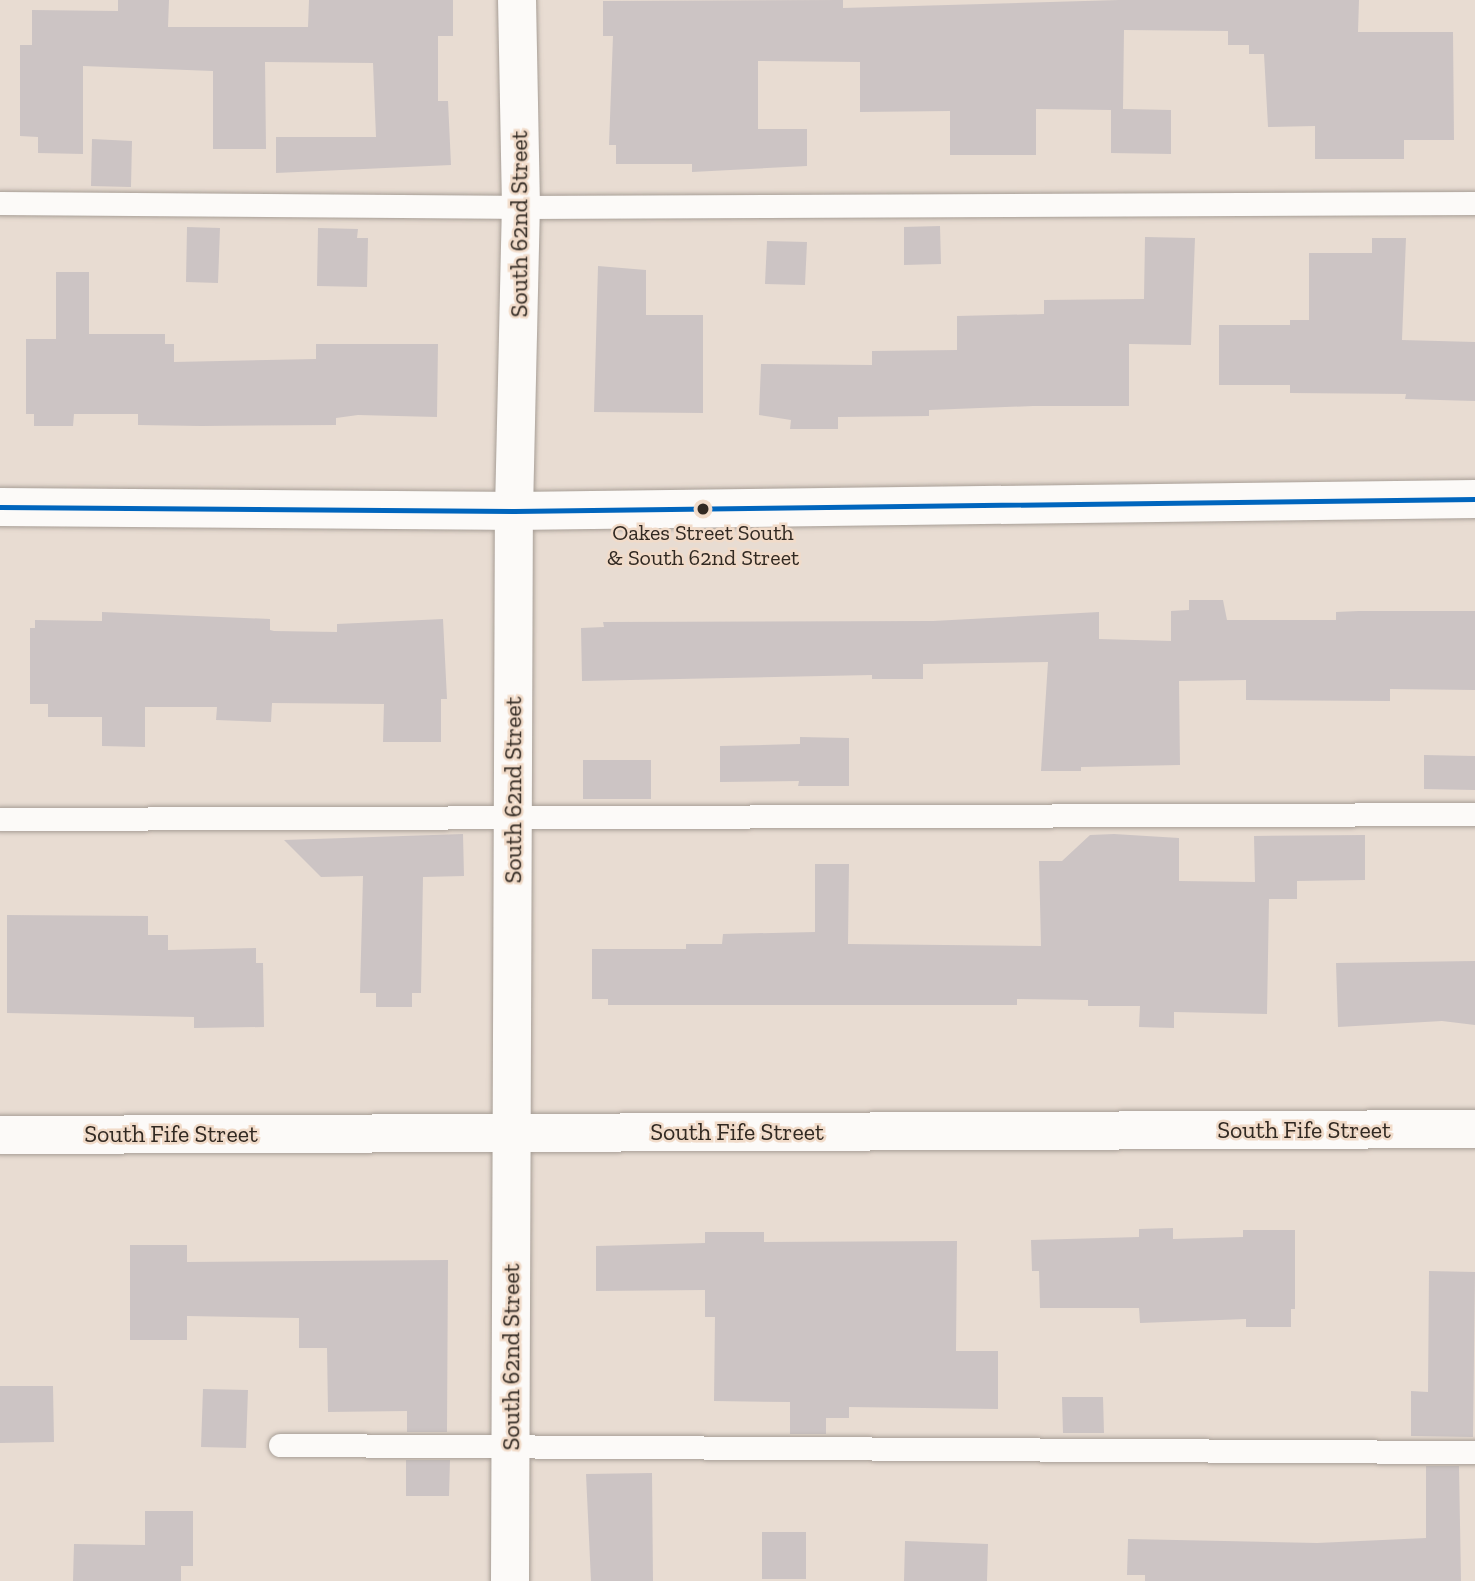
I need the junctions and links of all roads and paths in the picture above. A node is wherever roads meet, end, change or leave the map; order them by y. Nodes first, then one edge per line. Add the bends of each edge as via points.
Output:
1 (517, 0) edge
2 (1475, 202) edge
3 (0, 203) edge
4 (521, 206) junction
5 (1475, 499) edge
6 (0, 507) edge
7 (514, 511) junction
8 (1475, 814) edge
9 (0, 818) edge
10 (513, 819) junction
11 (1475, 1129) edge
12 (511, 1133) junction
13 (0, 1135) edge
14 (280, 1445) dead end
15 (510, 1446) junction
16 (1475, 1452) edge
17 (510, 1581) edge

1 - 4 street, South 62nd Street
2 - 4 lane
3 - 4 lane
4 - 7 street, South 62nd Street
5 - 7 street
6 - 7 street
7 - 10 street, South 62nd Street
8 - 10 lane
9 - 10 lane
10 - 12 street, South 62nd Street
11 - 12 street, South Fife Street
12 - 13 street, South Fife Street
12 - 15 street, South 62nd Street
14 - 15 lane
15 - 16 lane
15 - 17 street, South 62nd Street

